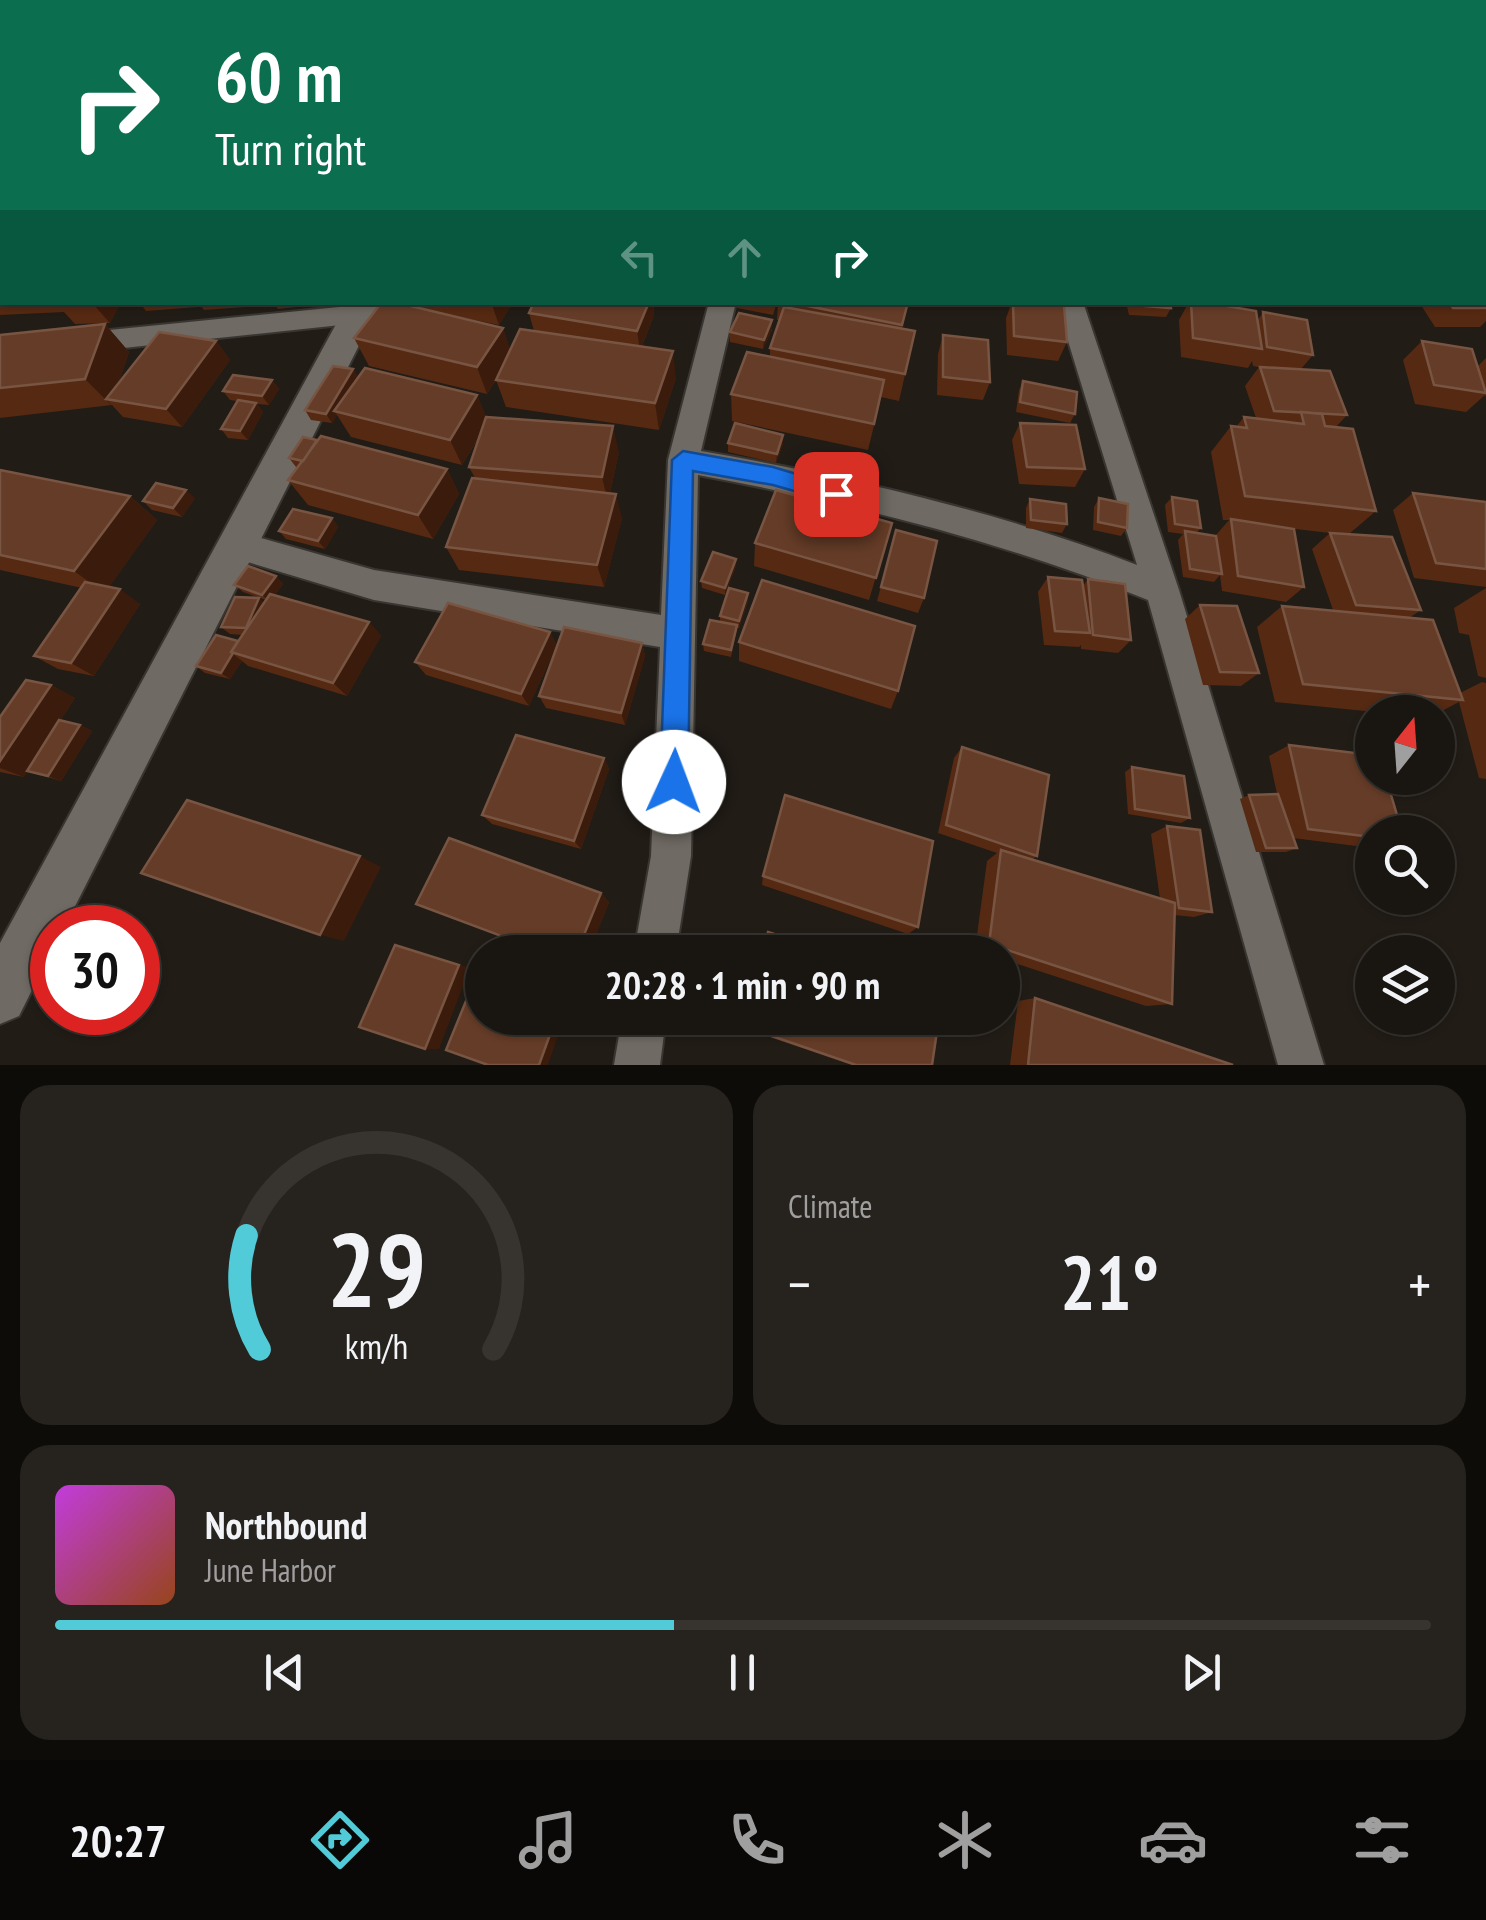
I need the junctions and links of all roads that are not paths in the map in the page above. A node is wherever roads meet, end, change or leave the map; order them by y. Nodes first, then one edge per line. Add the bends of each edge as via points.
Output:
1 (722, 305) edge
2 (1070, 305) edge
3 (362, 309) edge
4 (0, 352) edge
5 (683, 460) junction
6 (236, 545) junction
7 (1162, 590) junction
8 (680, 634) junction
9 (658, 935) edge
10 (0, 997) edge
11 (641, 1035) edge
12 (637, 1065) edge
13 (1302, 1065) edge

1 - 5 street
2 - 7 street
3 - 4 street
3 - 6 street
5 - 7 street via 773,476 1064,550
5 - 8 street
6 - 8 street via 374,586
6 - 10 street
7 - 13 street
8 - 9 street via 671,856
11 - 12 street

